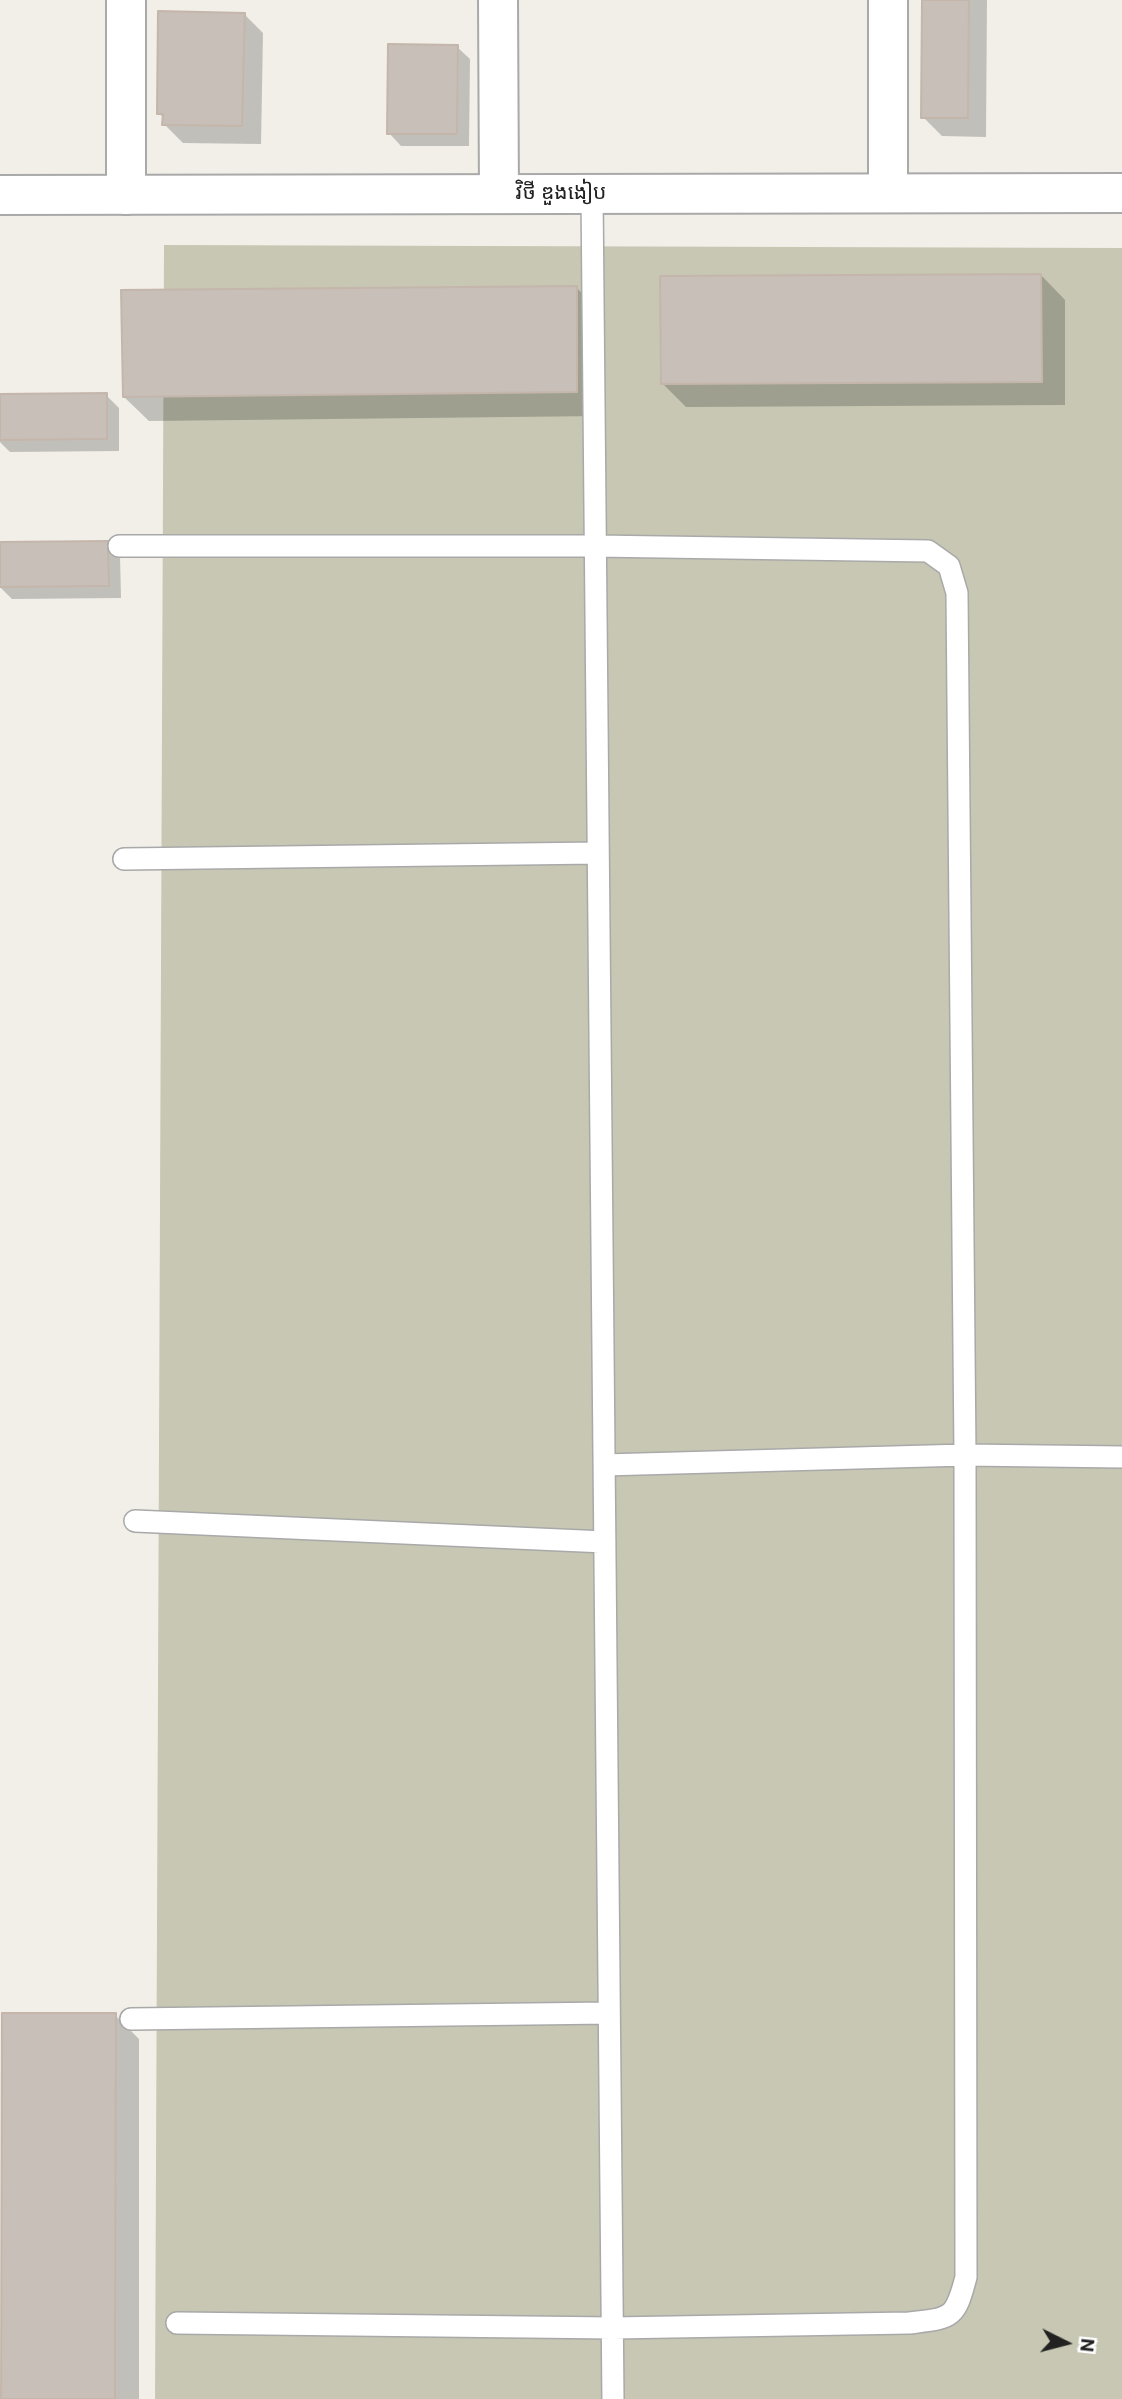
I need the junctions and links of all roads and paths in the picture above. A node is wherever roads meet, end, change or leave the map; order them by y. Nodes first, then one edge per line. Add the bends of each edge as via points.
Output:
1 (126, 0) edge
2 (498, 0) edge
3 (888, 0) edge
4 (887, 193) junction
5 (1122, 193) edge
6 (499, 194) junction
7 (592, 194) junction
8 (0, 195) edge
9 (126, 195) junction
10 (595, 545) junction
11 (119, 546) dead end
12 (598, 853) junction
13 (124, 859) dead end
14 (965, 1455) junction
15 (1122, 1457) edge
16 (604, 1465) junction
17 (135, 1521) dead end
18 (605, 1542) junction
19 (610, 2013) junction
20 (131, 2019) dead end
21 (177, 2323) dead end
22 (613, 2328) junction
23 (613, 2399) edge

1 - 9 street
2 - 6 street
3 - 4 street
4 - 5 street, វិថី ឌួងងៀប
4 - 7 street, វិថី ឌួងងៀប
6 - 7 street, វិថី ឌួងងៀប
6 - 9 street, វិថី ឌួងងៀប
7 - 10 lane
8 - 9 street, វិថី ឌួងងៀប
10 - 11 lane
10 - 12 lane
10 - 14 lane via 928,551 949,566 957,593
12 - 13 lane
12 - 16 lane
14 - 15 lane
14 - 16 lane
14 - 22 lane via 967,2277 959,2304 945,2319 909,2323
16 - 18 lane
17 - 18 lane
18 - 19 lane
19 - 20 lane
19 - 22 lane
21 - 22 lane
22 - 23 lane

